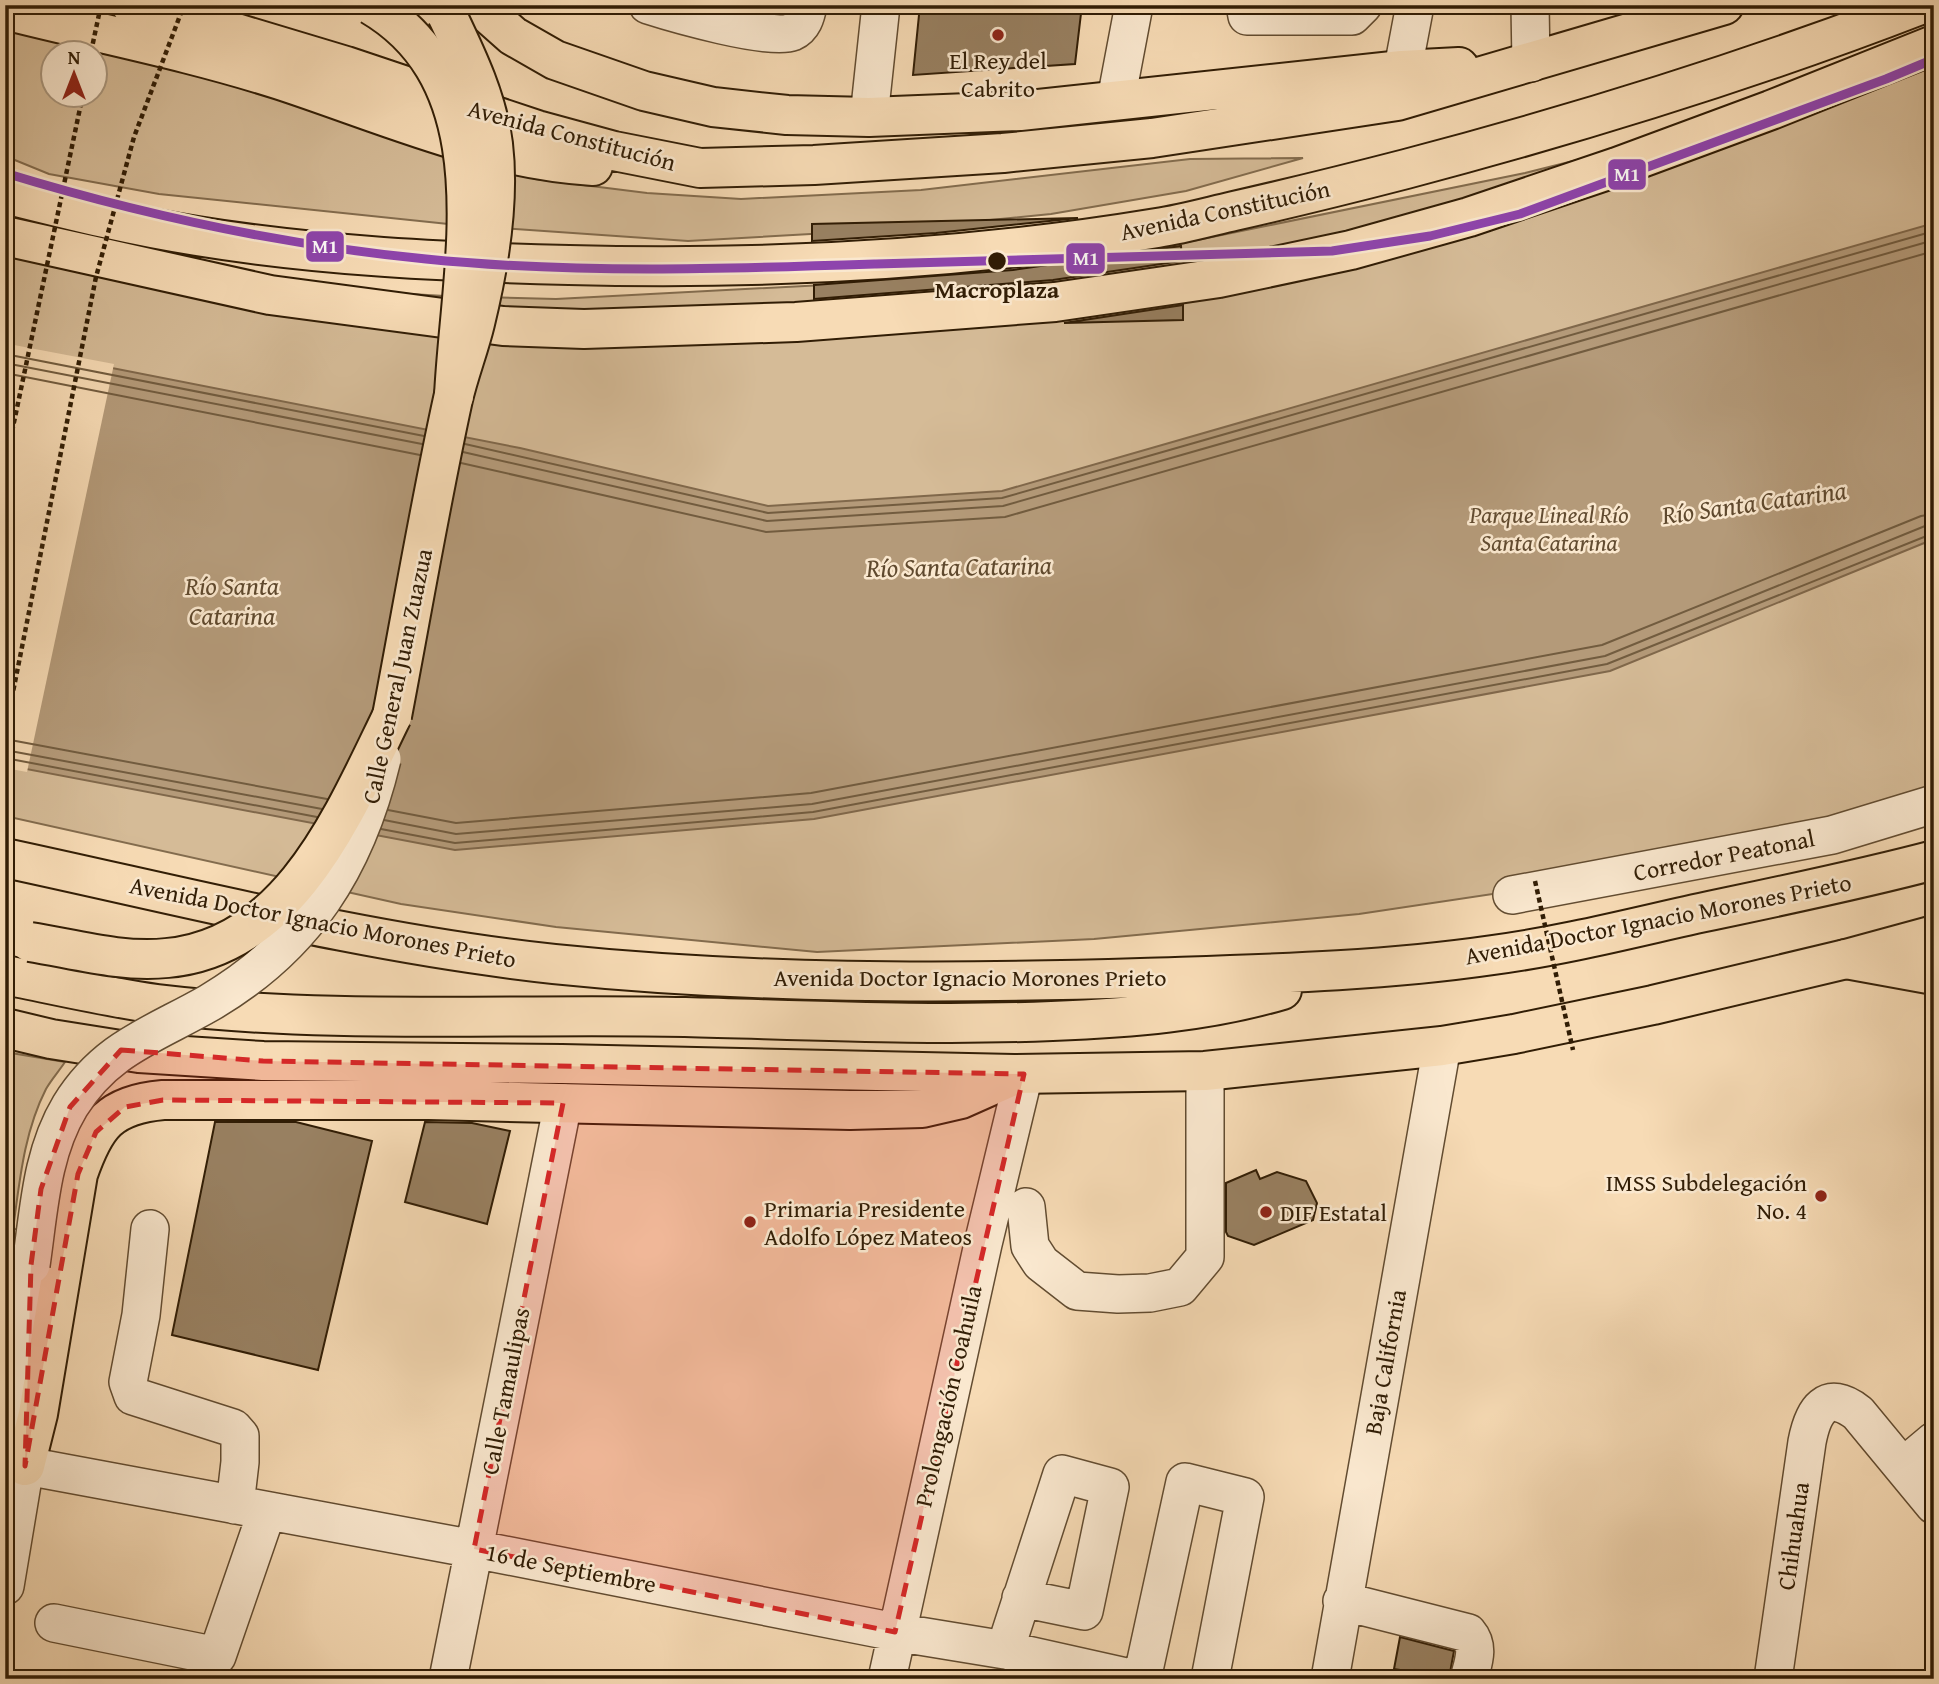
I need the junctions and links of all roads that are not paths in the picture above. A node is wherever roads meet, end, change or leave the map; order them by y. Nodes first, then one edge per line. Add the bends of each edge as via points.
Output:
1 (131, 5) edge
2 (371, 5) edge
3 (648, 5) edge
4 (808, 5) edge
5 (881, 5) edge
6 (1134, 5) edge
7 (1245, 5) edge
8 (1363, 5) edge
9 (1415, 5) edge
10 (1530, 5) edge
11 (1724, 5) edge
12 (1920, 5) edge
13 (455, 9) edge
14 (5, 10) edge
15 (1298, 10) edge
16 (1934, 45) edge
17 (1531, 62) junction
18 (1399, 86) junction
19 (1116, 100) junction
20 (869, 117) junction
21 (700, 168) junction
22 (5, 194) edge
23 (5, 236) edge
24 (454, 396) junction
25 (392, 716) junction
26 (1934, 804) edge
27 (5, 858) edge
28 (1934, 860) edge
29 (1524, 888) road end
30 (1934, 935) edge
31 (18, 938) edge
32 (1846, 959) junction
33 (1346, 972) junction
34 (5, 975) edge
35 (1934, 975) edge
36 (5, 1028) edge
37 (1442, 1046) junction
38 (1205, 1071) junction
39 (1019, 1074) junction
40 (563, 1103) junction
41 (1026, 1207) dead end
42 (150, 1229) dead end
43 (23, 1254) edge
44 (1934, 1441) edge
45 (15, 1464) edge
46 (1903, 1467) junction
47 (1934, 1505) edge
48 (251, 1508) junction
49 (474, 1549) junction
50 (5, 1586) edge
51 (1021, 1598) dead end
52 (1342, 1601) junction
53 (54, 1623) dead end
54 (895, 1632) junction
55 (1005, 1650) junction
56 (448, 1679) edge
57 (887, 1679) edge
58 (1135, 1679) edge
59 (1142, 1679) edge
60 (1210, 1679) edge
61 (1330, 1679) edge
62 (1469, 1679) edge
63 (1773, 1679) edge

1 - 21 main road, Avenida Constitución via 346,66 537,130
2 - 24 main road, bridge via 394,19 418,43 446,87 457,120 467,237
3 - 4 street via 776,34 792,32 801,25
5 - 20 street
6 - 19 street
7 - 15 street via 1247,16
8 - 15 street via 1352,16
9 - 18 street
10 - 17 street
11 - 17 main road, Avenida Constitución
12 - 22 main road, Avenida Constitución via 1720,78 1330,189 1161,228 900,259 630,267 430,261 199,236
13 - 20 main road via 486,15 555,60 644,91 713,107
13 - 24 main road, Calle General Juan Zuazua, bridge via 484,100 493,145 494,197 488,260
14 - 21 main road via 276,79 521,156 571,165
16 - 23 main road via 1617,167 1456,221 1352,250 1219,278 1055,302 796,322 584,329 503,326 270,295
17 - 18 main road, Avenida Constitución
18 - 19 main road
18 - 21 main road, Avenida Constitución via 1152,138 1003,153
19 - 20 main road via 1020,111
24 - 25 main road, Calle General Juan Zuazua, bridge
25 - 31 main road, bridge via 312,863 262,921 231,941 199,954 165,959 131,958
25 - 43 street, Calle General Juan Zuazua, bridge via 366,816 349,858 327,894 269,960 209,1003 121,1050 93,1075 70,1107 52,1145
26 - 29 street, Corredor Peatonal via 1832,835
27 - 33 main road, Avenida Doctor Ignacio Morones Prieto via 216,906 427,946 552,964 723,977 1000,982
28 - 33 main road, Avenida Doctor Ignacio Morones Prieto via 1547,947
30 - 32 main road
32 - 35 main road
32 - 37 main road via 1653,1005
33 - 34 main road via 1255,998 1173,1012 982,1023 256,1012 156,1004
36 - 39 main road via 139,1054 264,1061
37 - 38 main road
37 - 52 street, Baja California
38 - 39 main road
38 - 41 street via 1205,1257 1180,1287 1150,1293 1077,1291 1041,1263 1030,1246
39 - 40 main road via 961,1100 922,1108
39 - 54 street, Prolongación Coahuila
40 - 45 main road via 163,1100 125,1107 96,1132 78,1174 38,1414
40 - 49 street, Calle Tamaulipas
42 - 48 street via 128,1382 133,1396 233,1428 240,1436 240,1462
43 - 45 street, Calle General Juan Zuazua
44 - 46 street
45 - 48 street, 16 de Septiembre
45 - 50 street, Calle General Juan Zuazua
46 - 47 street
46 - 63 street, Chihuahua via 1849,1406 1830,1403 1821,1407 1810,1424
48 - 49 street, 16 de Septiembre
48 - 53 street via 217,1656
49 - 54 street, 16 de Septiembre
49 - 56 street, Calle Tamaulipas
51 - 55 street
52 - 61 street, Baja California
52 - 62 street via 1468,1633 1475,1644
54 - 55 street, 16 de Septiembre
54 - 57 street, Prolongación Coahuila
55 - 58 street, 16 de Septiembre
59 - 60 street via 1185,1482 1245,1497

